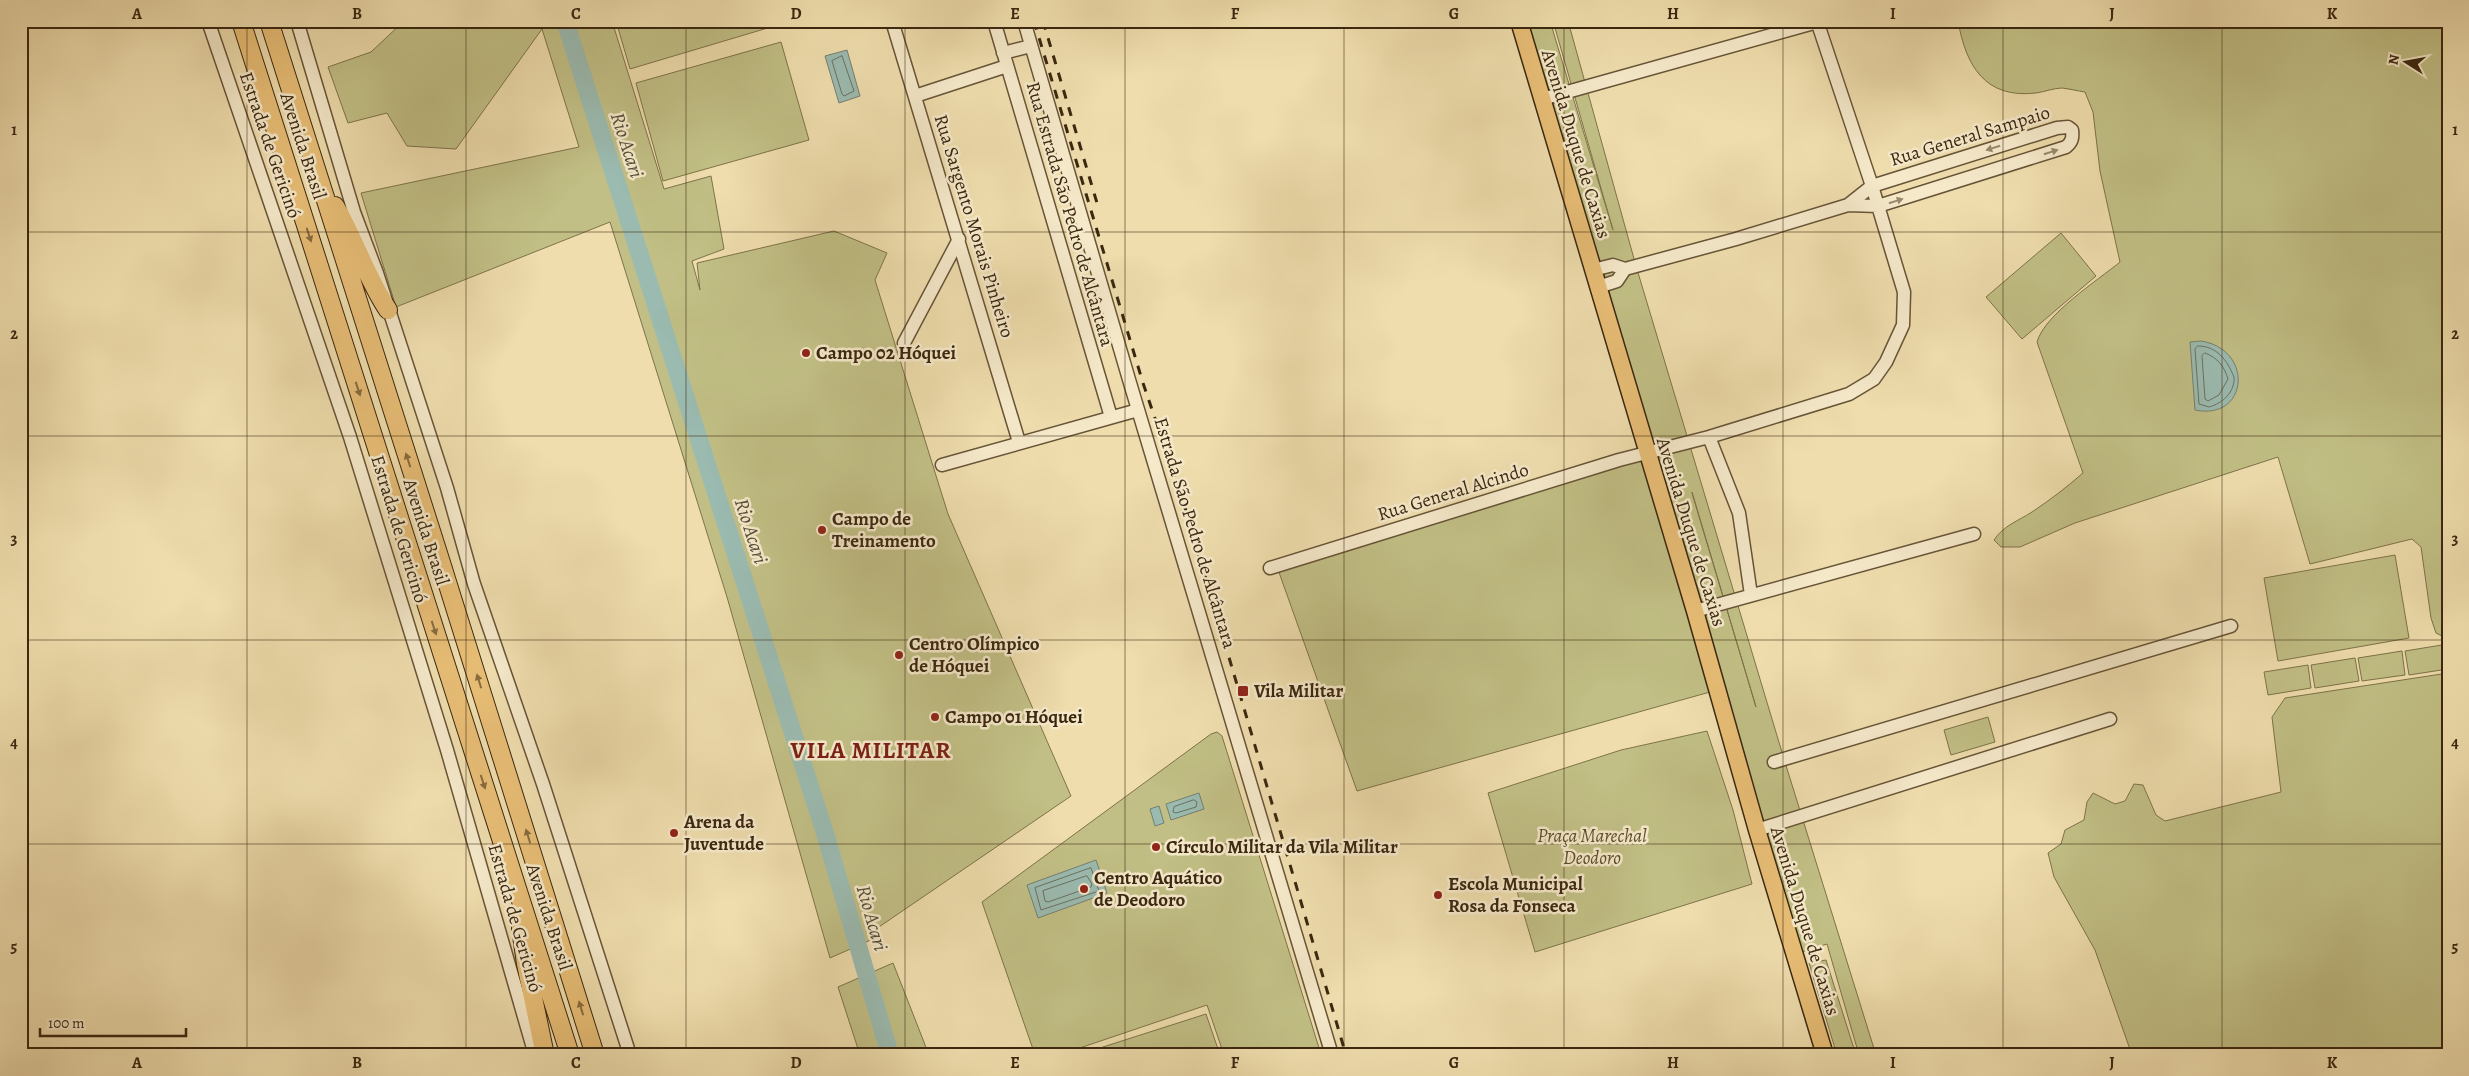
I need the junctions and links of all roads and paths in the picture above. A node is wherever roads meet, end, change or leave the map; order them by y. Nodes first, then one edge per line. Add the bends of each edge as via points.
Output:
1 (208, 21) edge
2 (241, 21) edge
3 (269, 21) edge
4 (297, 21) edge
5 (892, 21) edge
6 (994, 21) edge
7 (1024, 21) edge
8 (1519, 21) edge
9 (1818, 22) edge
10 (1031, 46) junction
11 (1003, 53) junction
12 (1007, 66) junction
13 (915, 96) junction
14 (1542, 99) junction
15 (1969, 156) junction
16 (1974, 176) junction
17 (320, 183) junction
18 (1872, 186) junction
19 (1848, 205) junction
20 (1878, 206) junction
21 (959, 239) junction
22 (1625, 269) junction
23 (1593, 270) junction
24 (1598, 287) junction
25 (388, 310) junction
26 (904, 343) dead end
27 (1138, 410) junction
28 (1111, 417) junction
29 (1709, 437) junction
30 (1020, 442) junction
31 (1646, 452) junction
32 (942, 465) dead end
33 (1974, 534) dead end
34 (1270, 568) dead end
35 (1751, 595) junction
36 (1695, 611) junction
37 (2231, 626) dead end
38 (2110, 719) dead end
39 (1774, 762) dead end
40 (1757, 830) junction
41 (516, 882) junction
42 (535, 1055) edge
43 (545, 1055) edge
44 (570, 1055) edge
45 (596, 1055) edge
46 (630, 1055) edge
47 (1332, 1055) edge
48 (1825, 1055) edge

1 - 42 street, Estrada de Gericinó via 350,437 447,750
2 -> 41 highway, Avenida Brasil
3 - 17 highway, Avenida Brasil
4 - 25 street via 354,212
5 - 13 street, Rua Sargento Morais Pinheiro
6 - 11 street, Rua Estrada São Pedro de Alcântara
7 - 10 street, Estrada São Pedro de Alcântara
8 - 14 main road, Avenida Duque de Caxias
9 - 14 street
9 - 18 street, Rua General Alcindo
10 - 11 street
10 - 27 street, Estrada São Pedro de Alcântara
11 - 12 street, Rua Estrada São Pedro de Alcântara
12 - 13 street
12 - 28 street, Rua Estrada São Pedro de Alcântara
13 - 21 street, Rua Sargento Morais Pinheiro
14 - 23 main road, Avenida Duque de Caxias
15 - 16 street
16 -> 15 street, Rua General Sampaio via 2066,147 2073,137 2072,130 2057,128
15 - 18 street, Rua General Sampaio
20 -> 16 street, Rua General Sampaio
17 - 25 highway via 350,232 376,292
45 -> 17 highway, Avenida Brasil
18 - 19 street, Rua General Sampaio
18 - 20 street, Rua General Alcindo
19 - 20 street, Rua General Sampaio
19 - 22 street, Rua General Sampaio via 1736,240
20 - 29 street, Rua General Alcindo via 1904,292 1903,325 1897,342 1874,379 1849,394
21 - 26 street
21 - 30 street, Rua Sargento Morais Pinheiro
22 - 23 street, Rua General Sampaio via 1613,265
22 - 24 street, Rua General Sampaio via 1617,281
23 - 24 main road, Avenida Duque de Caxias
24 - 31 main road, Avenida Duque de Caxias
25 - 46 street via 447,488 474,584 546,793
27 - 28 street
27 - 47 street, Estrada São Pedro de Alcântara
28 - 30 street
29 - 31 street, Rua General Alcindo
29 - 35 street via 1739,513
30 - 32 street
31 - 34 street, Rua General Alcindo
31 - 36 main road, Avenida Duque de Caxias
33 - 35 street
35 - 36 street
36 - 40 main road, Avenida Duque de Caxias
37 - 39 street
38 - 40 street
40 - 48 main road, Avenida Duque de Caxias
41 - 43 highway via 526,964
41 - 44 highway, Avenida Brasil

